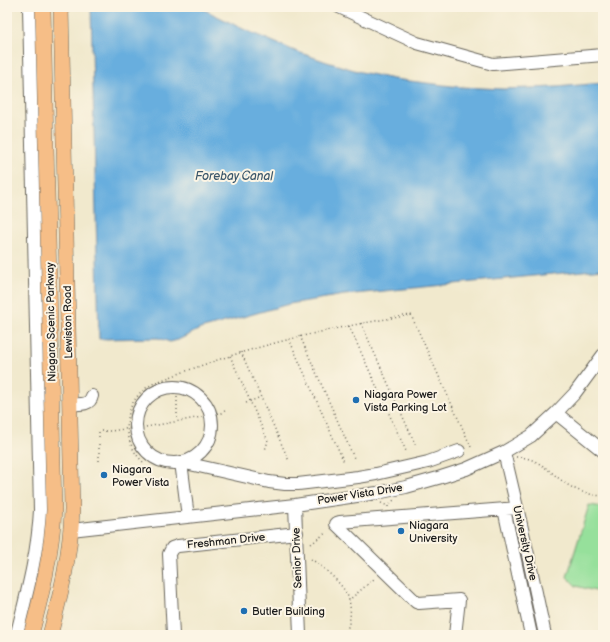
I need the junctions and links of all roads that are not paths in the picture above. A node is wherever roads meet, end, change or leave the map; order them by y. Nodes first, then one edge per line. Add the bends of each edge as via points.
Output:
1 (29, 7) edge
2 (43, 7) edge
3 (61, 7) edge
4 (339, 7) edge
5 (603, 56) edge
6 (603, 355) edge
7 (92, 396) dead end
8 (70, 404) junction
9 (556, 413) junction
10 (603, 452) edge
11 (508, 455) junction
12 (181, 462) junction
13 (456, 473) junction
14 (358, 477) junction
15 (361, 495) junction
16 (295, 504) junction
17 (517, 508) junction
18 (504, 509) junction
19 (188, 517) junction
20 (71, 530) junction
21 (297, 533) junction
22 (527, 550) junction
23 (513, 552) junction
24 (536, 593) junction
25 (523, 594) junction
26 (25, 632) edge
27 (50, 635) edge
28 (173, 635) edge
29 (300, 635) edge
30 (455, 635) edge
31 (531, 635) edge
32 (545, 635) edge

1 - 26 street via 40,510
2 - 26 main road, Niagara Scenic Parkway via 54,510 49,562
3 - 8 main road, Lewiston Road
4 - 5 street via 417,43 493,64
6 - 9 street, Power Vista Drive via 575,393
7 - 8 street via 86,403
8 - 20 main road, Lewiston Road
9 - 10 street
9 - 11 street, Power Vista Drive
11 - 13 street, Power Vista Drive
11 - 17 street, University Drive
12 - 12 street via 200,454 212,433 212,421 209,410 193,392 182,388 170,388 150,396 143,404 138,413 138,434 148,453 157,459 168,463
12 - 14 street via 285,484
12 - 19 street
13 - 14 street via 454,453 437,460
13 - 15 street, Power Vista Drive via 406,487
14 - 15 street
15 - 16 street, Power Vista Drive
16 - 19 street, Power Vista Drive
16 - 21 street, Senior Drive
17 - 18 street
17 - 22 street, University Drive
18 - 23 street
18 - 30 street via 336,524 416,602 459,600
19 - 20 street, Power Vista Drive
20 - 27 main road, Lewiston Road via 65,574
21 - 28 street, Freshman Drive via 172,548 169,554
21 - 29 street, Senior Drive
22 - 23 street
22 - 24 street, University Drive
23 - 25 street
24 - 25 street
24 - 32 street, University Drive
25 - 31 street

